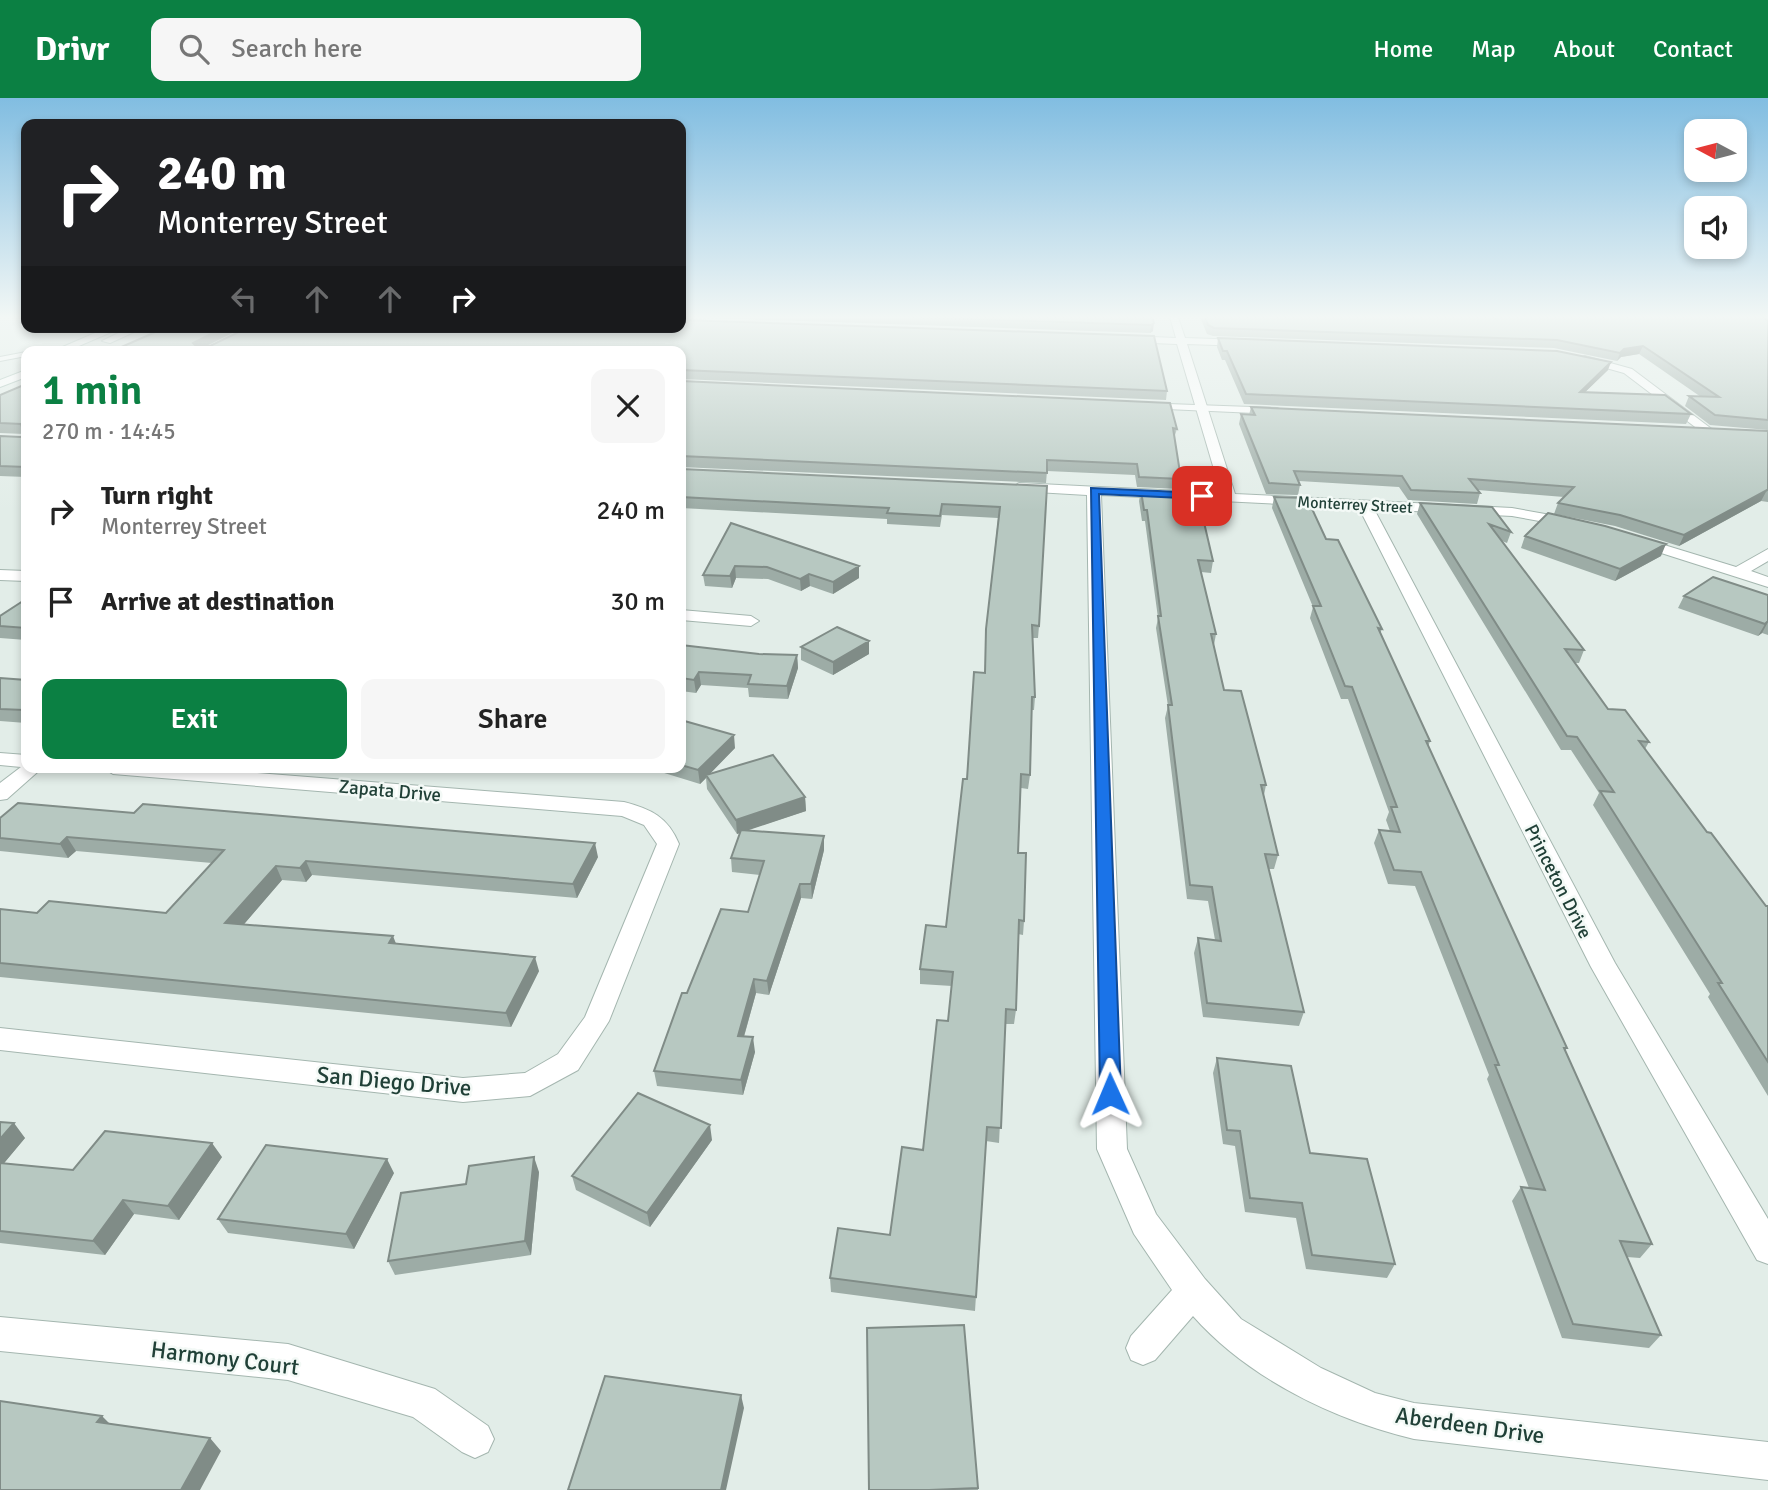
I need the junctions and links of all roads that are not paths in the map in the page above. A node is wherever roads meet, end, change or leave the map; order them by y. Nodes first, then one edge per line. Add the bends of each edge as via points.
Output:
1 (1194, 382) edge
2 (1644, 382) edge
3 (1136, 404) edge
4 (1202, 407) junction
5 (1284, 411) edge
6 (1679, 429) edge
7 (1011, 487) edge
8 (1094, 490) junction
9 (1229, 497) junction
10 (1364, 505) junction
11 (1592, 528) edge
12 (1619, 535) edge
13 (1768, 554) edge
14 (1739, 572) junction
15 (0, 575) edge
16 (21, 576) edge
17 (1768, 582) edge
18 (686, 615) edge
19 (751, 621) dead end
20 (0, 759) edge
21 (21, 761) edge
22 (26, 773) edge
23 (175, 773) edge
24 (0, 794) edge
25 (662, 827) joint
26 (0, 1039) edge
27 (1768, 1249) edge
28 (1193, 1291) junction
29 (0, 1334) edge
30 (1143, 1348) dead end
31 (475, 1440) dead end
32 (1768, 1461) edge

1 - 4 street
2 - 6 street via 1713,430
3 - 4 street
4 - 5 street
4 - 9 street
7 - 8 street, Monterrey Street
8 - 9 street, Monterrey Street
8 - 28 street, Aberdeen Drive via 1112,1149 1145,1224
9 - 10 street, Monterrey Street
10 - 11 street, Monterrey Street via 1512,512
10 - 27 street, Princeton Drive via 1604,967
12 - 14 street
13 - 14 street
14 - 17 street
15 - 16 street
18 - 19 street
20 - 21 street
22 - 24 street
23 - 25 street, Zapata Drive via 624,809
25 - 26 street, San Diego Drive via 668,844 596,1021 568,1062 530,1084 463,1090
28 - 30 street
28 - 32 street, Aberdeen Drive via 1228,1331 1308,1381 1372,1410 1414,1421
29 - 31 street, Harmony Court via 288,1362 422,1402

